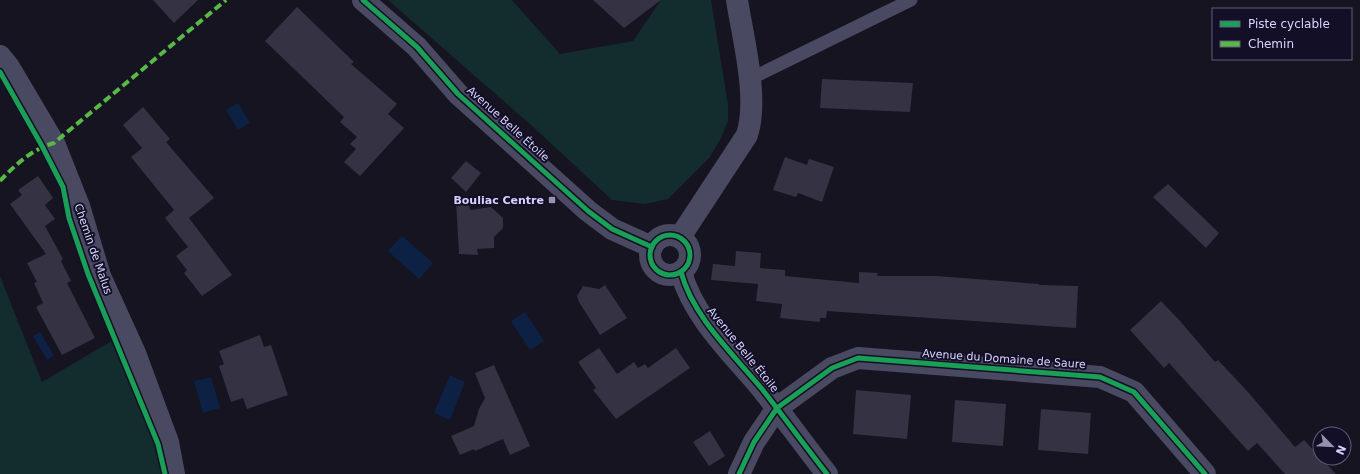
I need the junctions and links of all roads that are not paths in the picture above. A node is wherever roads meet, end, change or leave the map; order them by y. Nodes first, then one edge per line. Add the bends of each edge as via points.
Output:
1 (363, 0) edge
2 (737, 0) edge
3 (912, 0) edge
4 (0, 56) edge
5 (750, 80) junction
6 (680, 237) junction
7 (652, 247) junction
8 (681, 272) junction
9 (777, 408) junction
10 (174, 474) edge
11 (739, 474) edge
12 (827, 474) edge
13 (1205, 474) edge

1 - 7 street, Avenue Belle Étoile via 417,47 458,94 588,211 612,229
2 - 5 street
3 - 5 lane
4 - 10 street, Chemin de Malus via 54,143 79,206 100,276 135,353 168,442
5 - 6 street via 752,112 747,134
6 - 7 street via 664,236
6 - 8 street via 688,246 690,257 686,268
7 - 8 street via 651,260 657,270 669,275
8 - 9 street, Avenue Belle Étoile via 690,298 704,319
9 - 11 street, Avenue du Domaine de Saure via 754,442
9 - 12 street, Avenue Belle Étoile
9 - 13 street, Avenue du Domaine de Saure via 832,368 858,358 1100,377 1134,392

